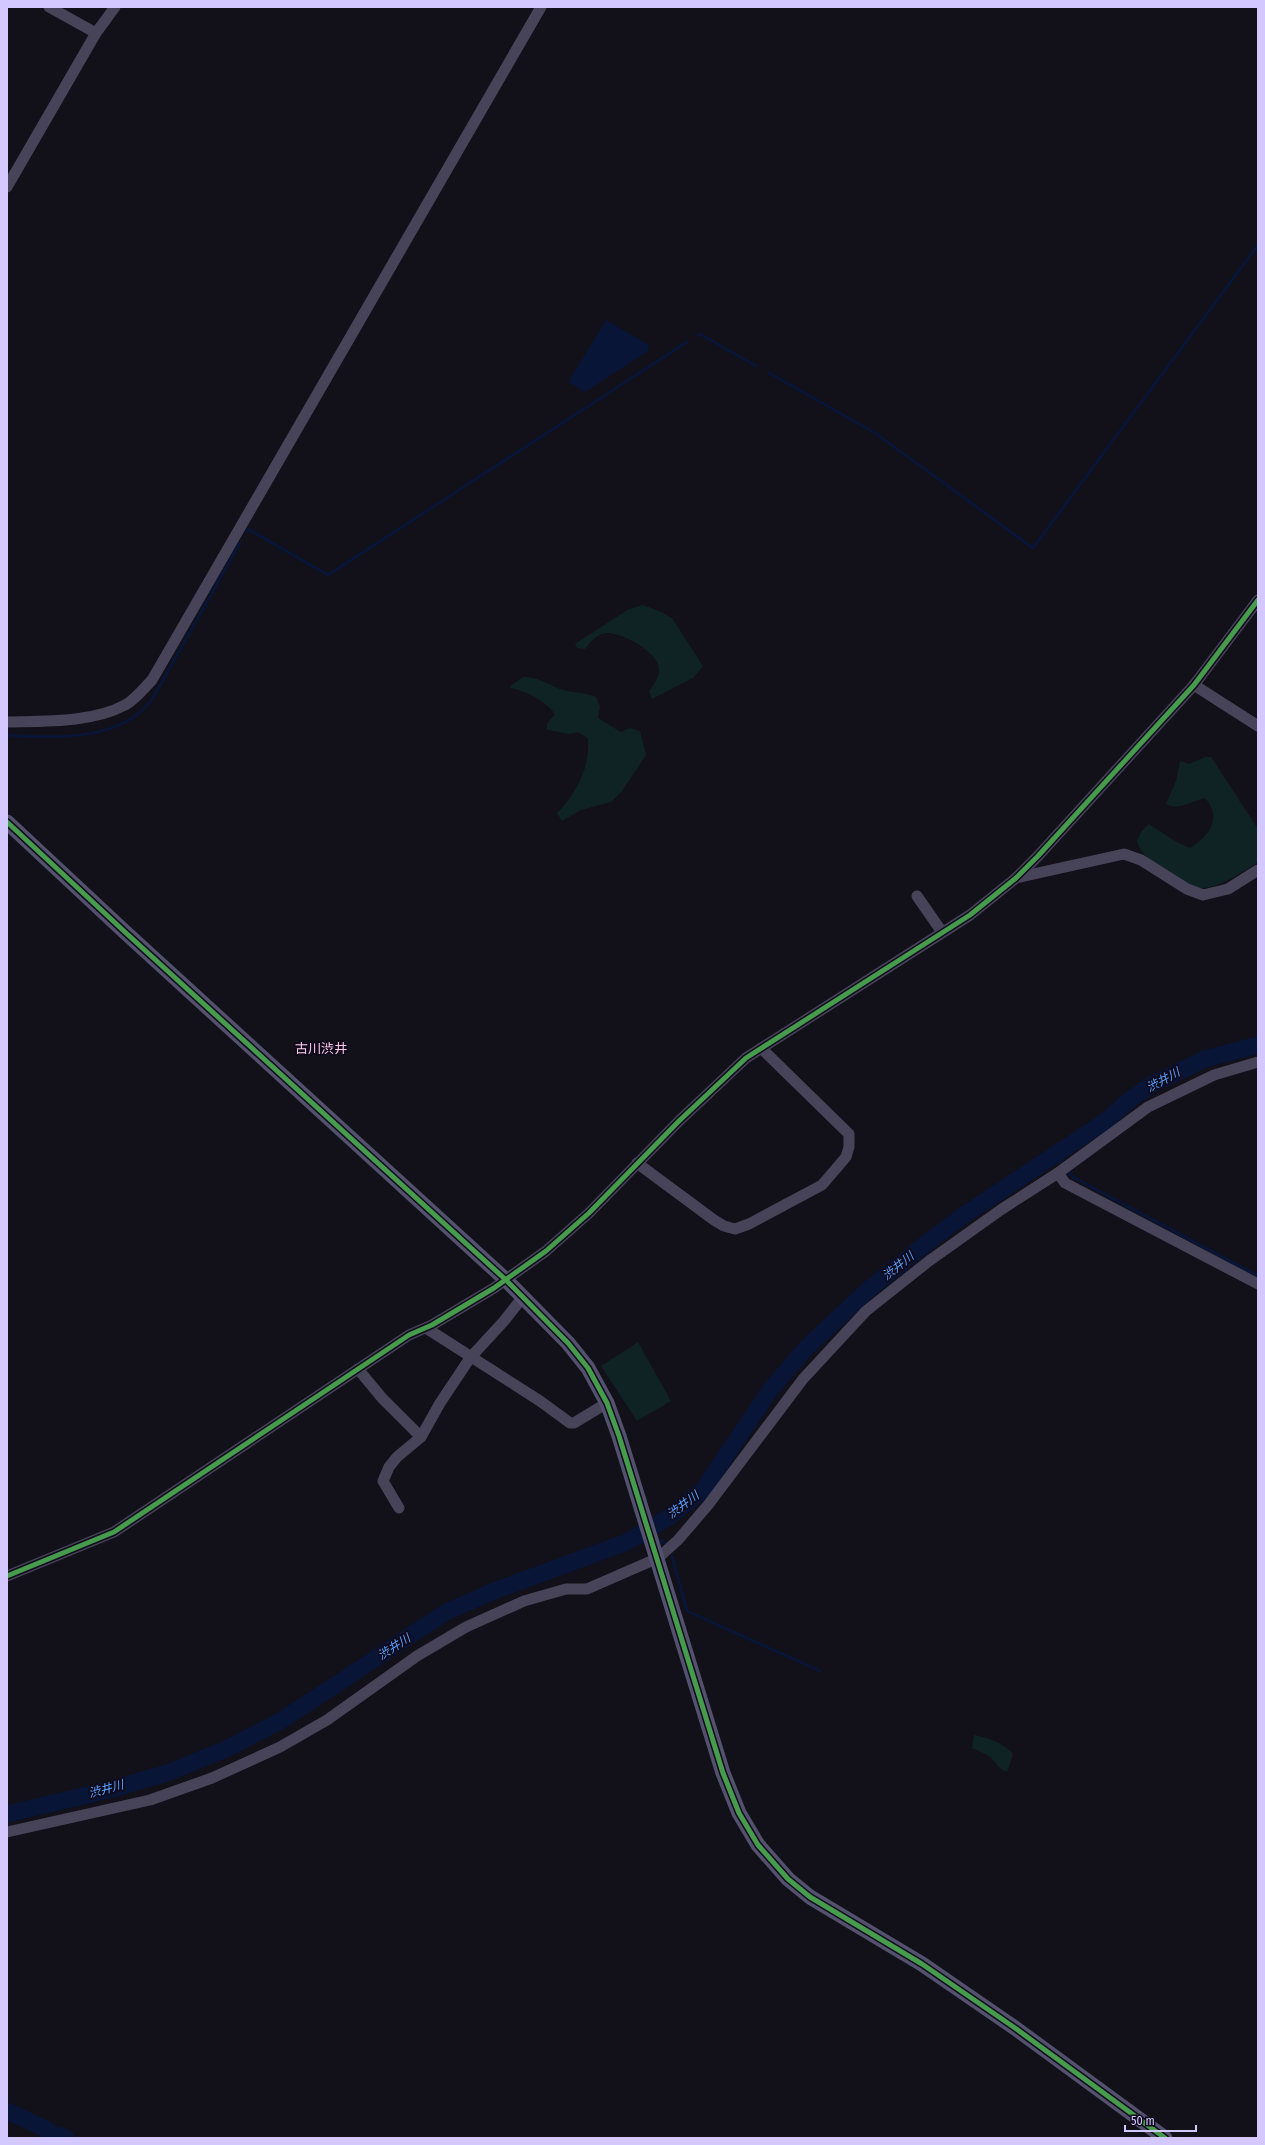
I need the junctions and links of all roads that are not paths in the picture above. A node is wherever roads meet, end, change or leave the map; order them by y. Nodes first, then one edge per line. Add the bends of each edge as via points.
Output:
1 (49, 7) edge
2 (115, 7) edge
3 (541, 7) edge
4 (96, 33) junction
5 (7, 187) edge
6 (1258, 600) edge
7 (1194, 685) junction
8 (7, 722) edge
9 (1258, 726) edge
10 (7, 822) edge
11 (1258, 870) edge
12 (1016, 878) junction
13 (917, 896) dead end
14 (942, 932) junction
15 (761, 1048) junction
16 (1258, 1062) edge
17 (637, 1163) junction
18 (1058, 1173) junction
19 (506, 1280) junction
20 (1258, 1284) edge
21 (522, 1298) junction
22 (426, 1328) junction
23 (471, 1356) junction
24 (358, 1369) junction
25 (607, 1403) junction
26 (422, 1437) junction
27 (399, 1508) dead end
28 (657, 1555) junction
29 (7, 1576) edge
30 (7, 1832) edge
31 (1165, 2138) edge

1 - 4 street
2 - 4 street
3 - 8 street via 152,680 125,705 96,715 53,721
4 - 5 street
6 - 7 street
7 - 9 street
7 - 12 street
10 - 19 street
11 - 12 street via 1228,889 1203,895 1187,889 1141,860 1124,854
12 - 14 street via 970,915
13 - 14 street
14 - 15 street
15 - 17 street via 724,1077
15 - 17 street via 849,1134 846,1157 822,1185 735,1229 714,1220
16 - 18 street via 1214,1075 1148,1107
17 - 19 street via 557,1242
18 - 20 street via 1065,1182
18 - 28 street via 929,1261 866,1312 803,1379 708,1505 678,1540
19 - 21 street
19 - 22 street
21 - 23 street
21 - 25 street via 568,1343 592,1374
22 - 23 street
22 - 24 street via 409,1335
23 - 25 street via 570,1423
23 - 26 street via 440,1403
24 - 26 street via 382,1398
24 - 29 street via 114,1532
25 - 28 street
26 - 27 street via 397,1457 383,1481
28 - 30 street via 587,1589 566,1589 524,1601 466,1627 417,1656 327,1720 280,1747 212,1778 150,1800
28 - 31 street via 723,1773 739,1813 770,1860 810,1897 922,1964 1015,2028

